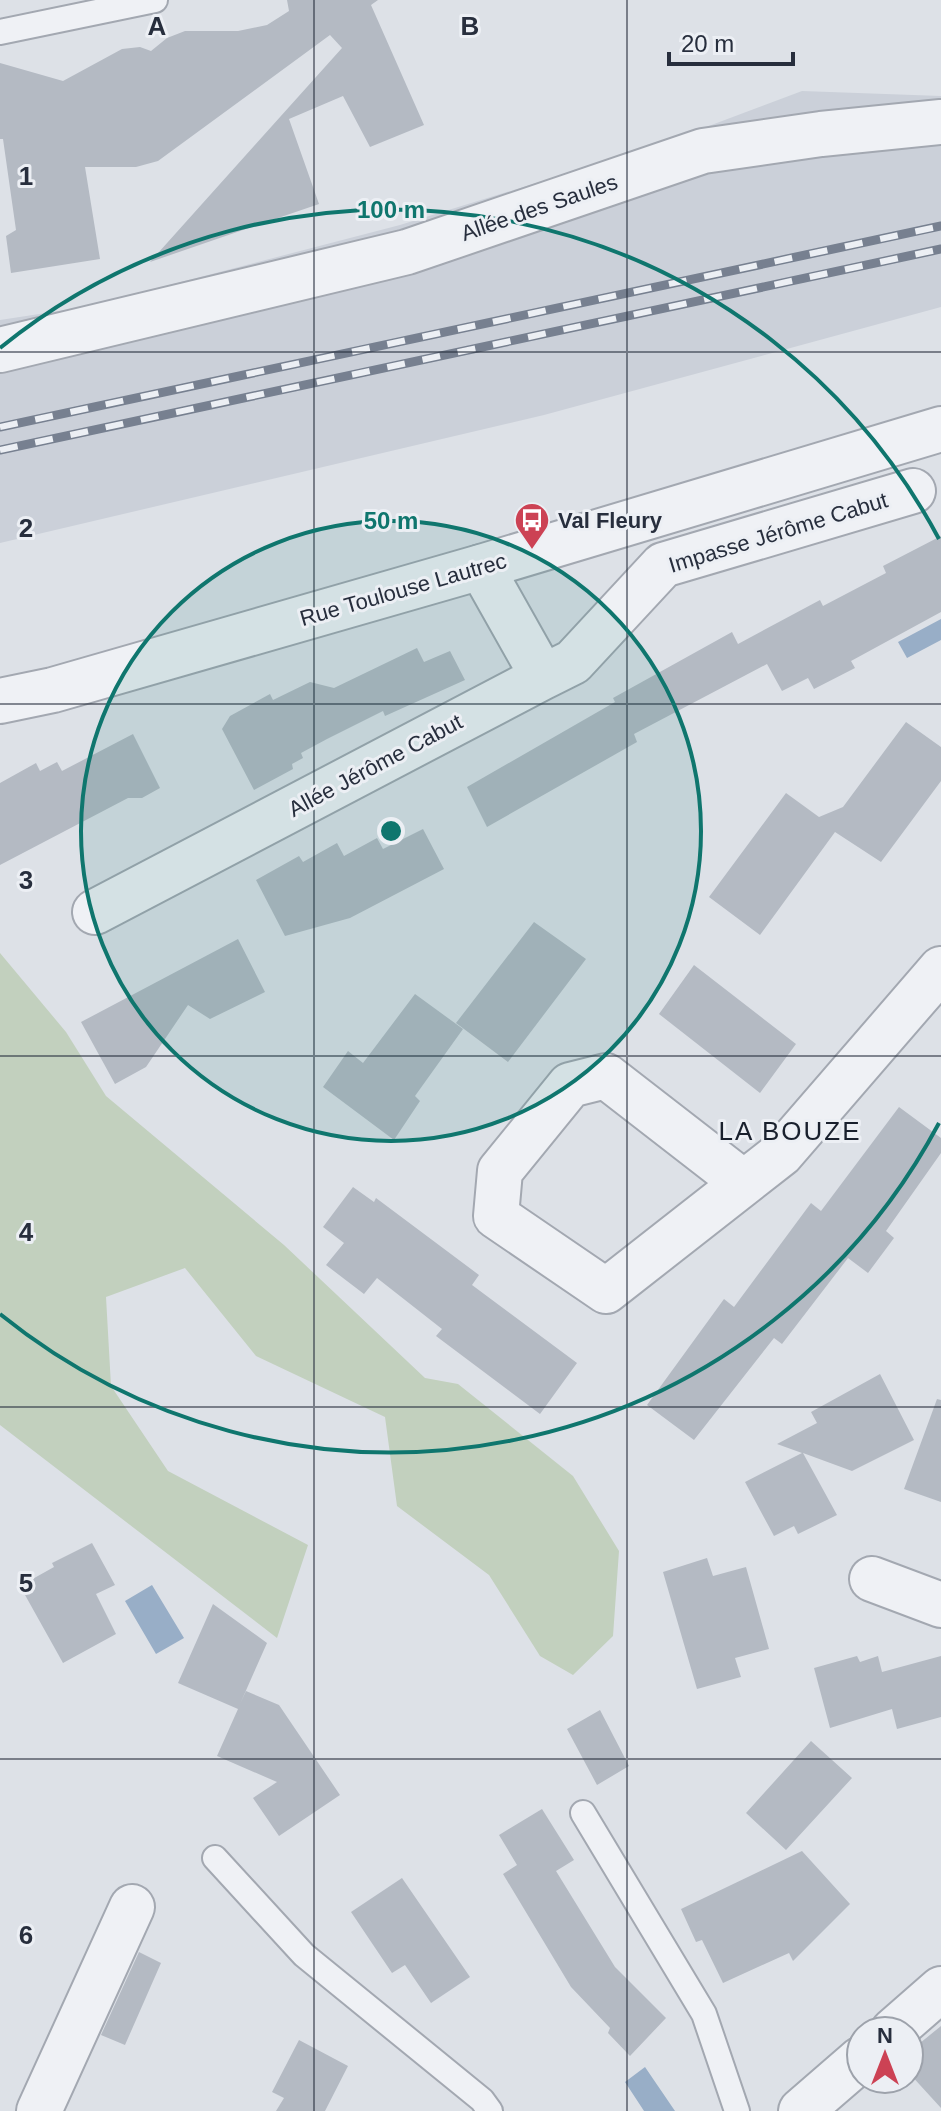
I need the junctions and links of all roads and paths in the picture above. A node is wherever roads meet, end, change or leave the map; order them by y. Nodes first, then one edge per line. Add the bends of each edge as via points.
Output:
1 (155, 0) edge
2 (0, 32) edge
3 (941, 122) edge
4 (0, 350) edge
5 (941, 429) edge
6 (913, 491) dead end
7 (481, 567) junction
8 (543, 677) junction
9 (0, 701) edge
10 (95, 912) dead end
11 (941, 969) edge
12 (744, 1183) junction
13 (872, 1579) dead end
14 (941, 1605) edge
15 (583, 1813) dead end
16 (215, 1858) dead end
17 (132, 1907) dead end
18 (941, 1989) edge
19 (911, 2015) edge
20 (845, 2073) edge
21 (39, 2111) edge
22 (490, 2111) edge
23 (737, 2111) edge
24 (801, 2111) edge

1 - 2 lane
3 - 4 street, Allée des Saules via 703,151 407,252
5 - 7 street, Rue Toulouse Lautrec
6 - 8 street, Impasse Jérôme Cabut via 663,565 573,662
7 - 8 street
7 - 9 street, Rue Toulouse Lautrec
8 - 10 street, Allée Jérôme Cabut
11 - 12 street via 781,1154
12 - 12 street via 606,1076 570,1085 500,1171 496,1216 606,1291
13 - 14 street
15 - 23 lane via 704,2014
16 - 22 lane via 304,1955
17 - 21 street
18 - 19 street
20 - 24 street

